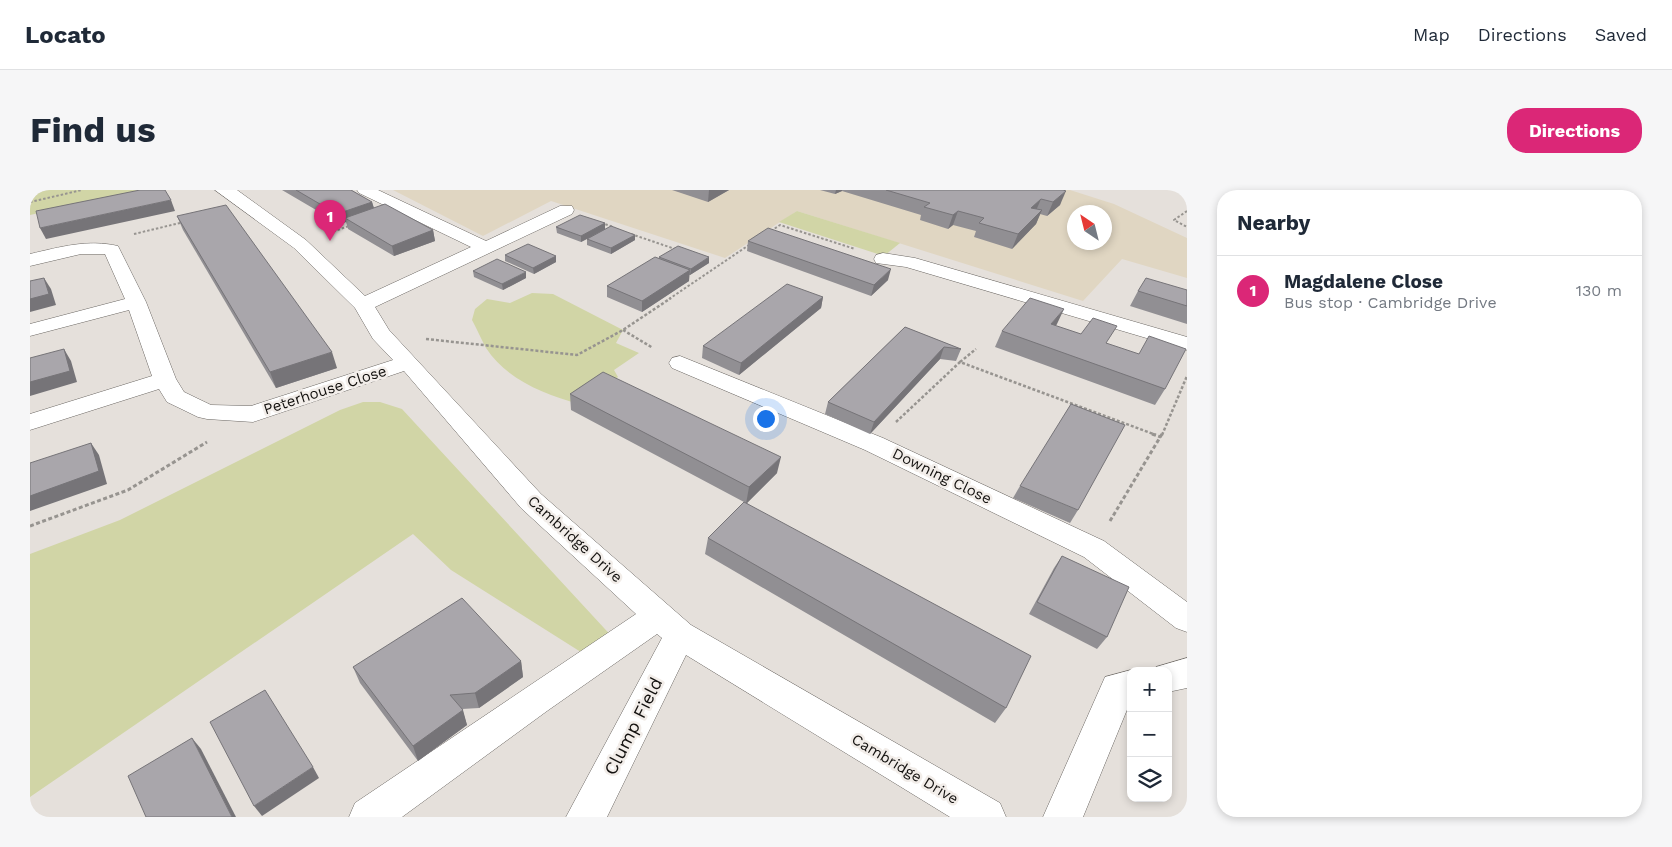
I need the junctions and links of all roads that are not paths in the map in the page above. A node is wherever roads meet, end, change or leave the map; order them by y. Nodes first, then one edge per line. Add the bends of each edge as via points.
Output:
1 (365, 190) edge
2 (228, 191) edge
3 (566, 210) road end
4 (486, 248) junction
5 (883, 258) road end
6 (30, 260) edge
7 (136, 302) junction
8 (363, 305) junction
9 (30, 330) edge
10 (1187, 344) edge
11 (408, 362) junction
12 (680, 363) dead end
13 (165, 378) junction
14 (30, 422) edge
15 (1187, 619) edge
16 (670, 625) junction
17 (1187, 673) edge
18 (1172, 676) edge
19 (1127, 686) edge
20 (369, 817) edge
21 (586, 817) edge
22 (986, 817) edge
23 (1063, 817) edge

1 - 4 street
2 - 8 street, Cambridge Drive via 300,244
3 - 4 street
4 - 8 street
5 - 10 street via 908,262
6 - 7 street, Peterhouse Close via 81,249 112,250
7 - 9 street
7 - 13 street, Peterhouse Close
8 - 11 street, Cambridge Drive via 381,334
11 - 13 street, Peterhouse Close via 253,414 207,412 175,397
11 - 16 street, Cambridge Drive via 531,501
12 - 15 street, Downing Close via 874,444 1094,549
13 - 14 street
16 - 20 street via 527,705
16 - 21 street, Clump Field
16 - 22 street, Cambridge Drive
17 - 18 street
19 - 23 street via 1118,688

